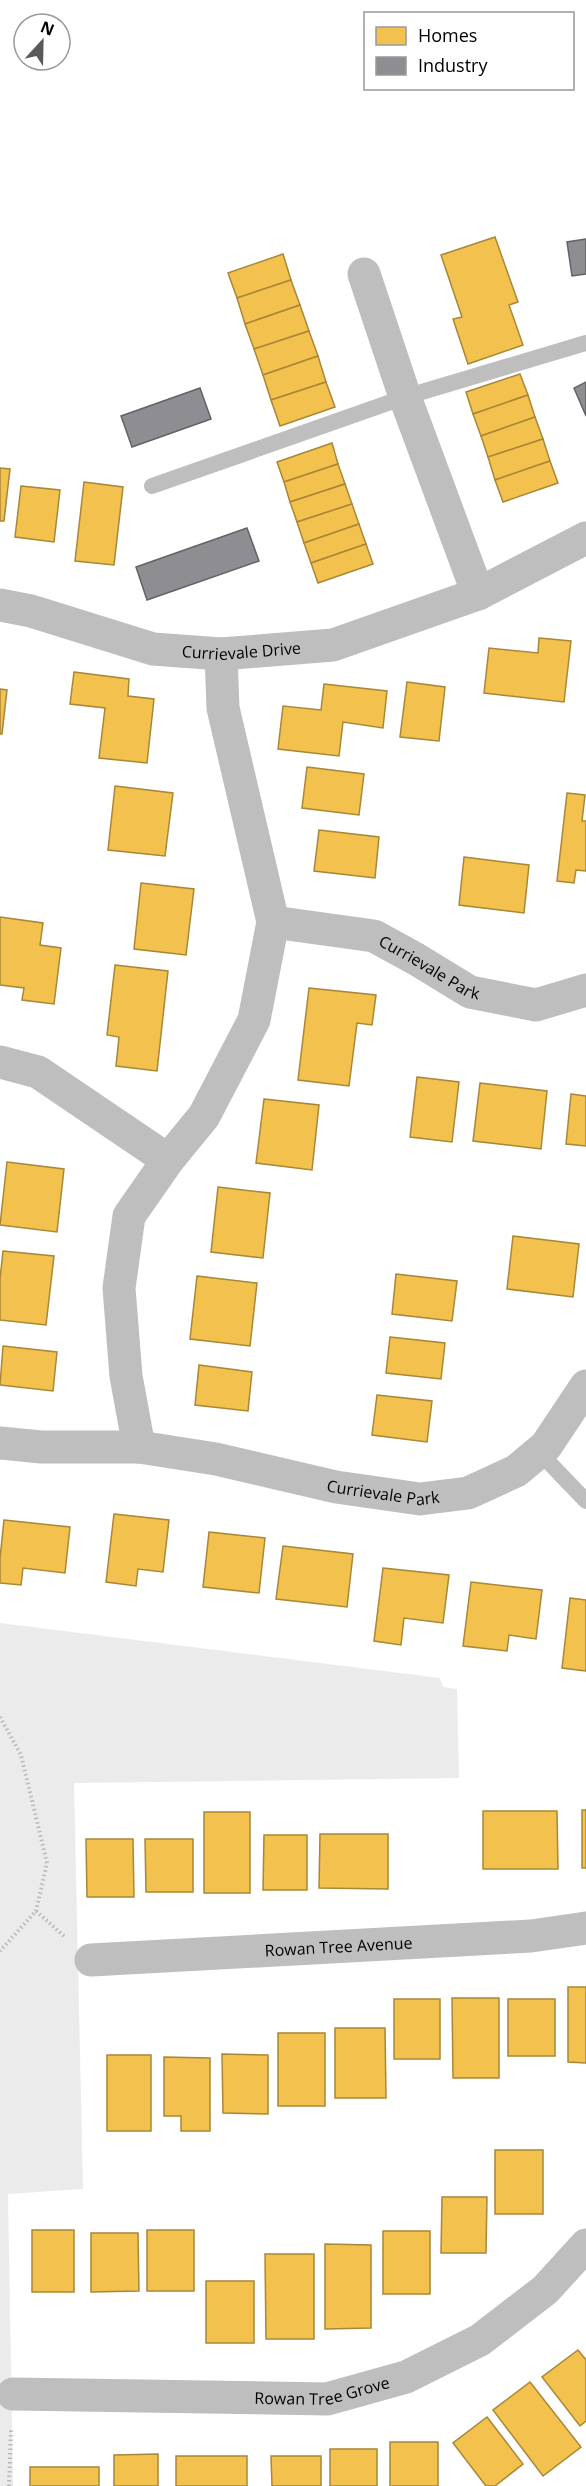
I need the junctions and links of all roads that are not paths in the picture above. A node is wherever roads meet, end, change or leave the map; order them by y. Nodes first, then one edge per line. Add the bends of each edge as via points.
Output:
1 (364, 274) dead end
2 (586, 343) edge
3 (405, 397) junction
4 (152, 486) dead end
5 (586, 538) edge
6 (478, 594) junction
7 (0, 605) edge
8 (221, 654) junction
9 (273, 922) junction
10 (586, 990) edge
11 (0, 1062) edge
12 (168, 1160) junction
13 (586, 1386) edge
14 (0, 1443) edge
15 (139, 1447) junction
16 (539, 1452) junction
17 (586, 1501) edge
18 (586, 1928) edge
19 (91, 1960) dead end
20 (586, 2245) edge
21 (13, 2394) road end

1 - 3 street
2 - 3 lane
3 - 4 lane
3 - 6 street
5 - 6 street, Currievale Drive
6 - 8 street, Currievale Drive via 333,645
7 - 8 street, Currievale Drive via 153,649
8 - 9 street via 223,708
9 - 10 street, Currievale Park via 374,936 470,992 536,1005
9 - 12 street via 254,1020 204,1116
11 - 12 street via 38,1072
12 - 15 street via 129,1216 119,1288 126,1376
13 - 16 street, Currievale Park
14 - 15 street, Currievale Park
15 - 16 street, Currievale Park via 216,1459 336,1487 420,1499 468,1493 516,1471
16 - 17 lane
18 - 19 street, Rowan Tree Avenue via 531,1936
20 - 21 street, Rowan Tree Grove via 544,2290 480,2340 406,2377 327,2399

